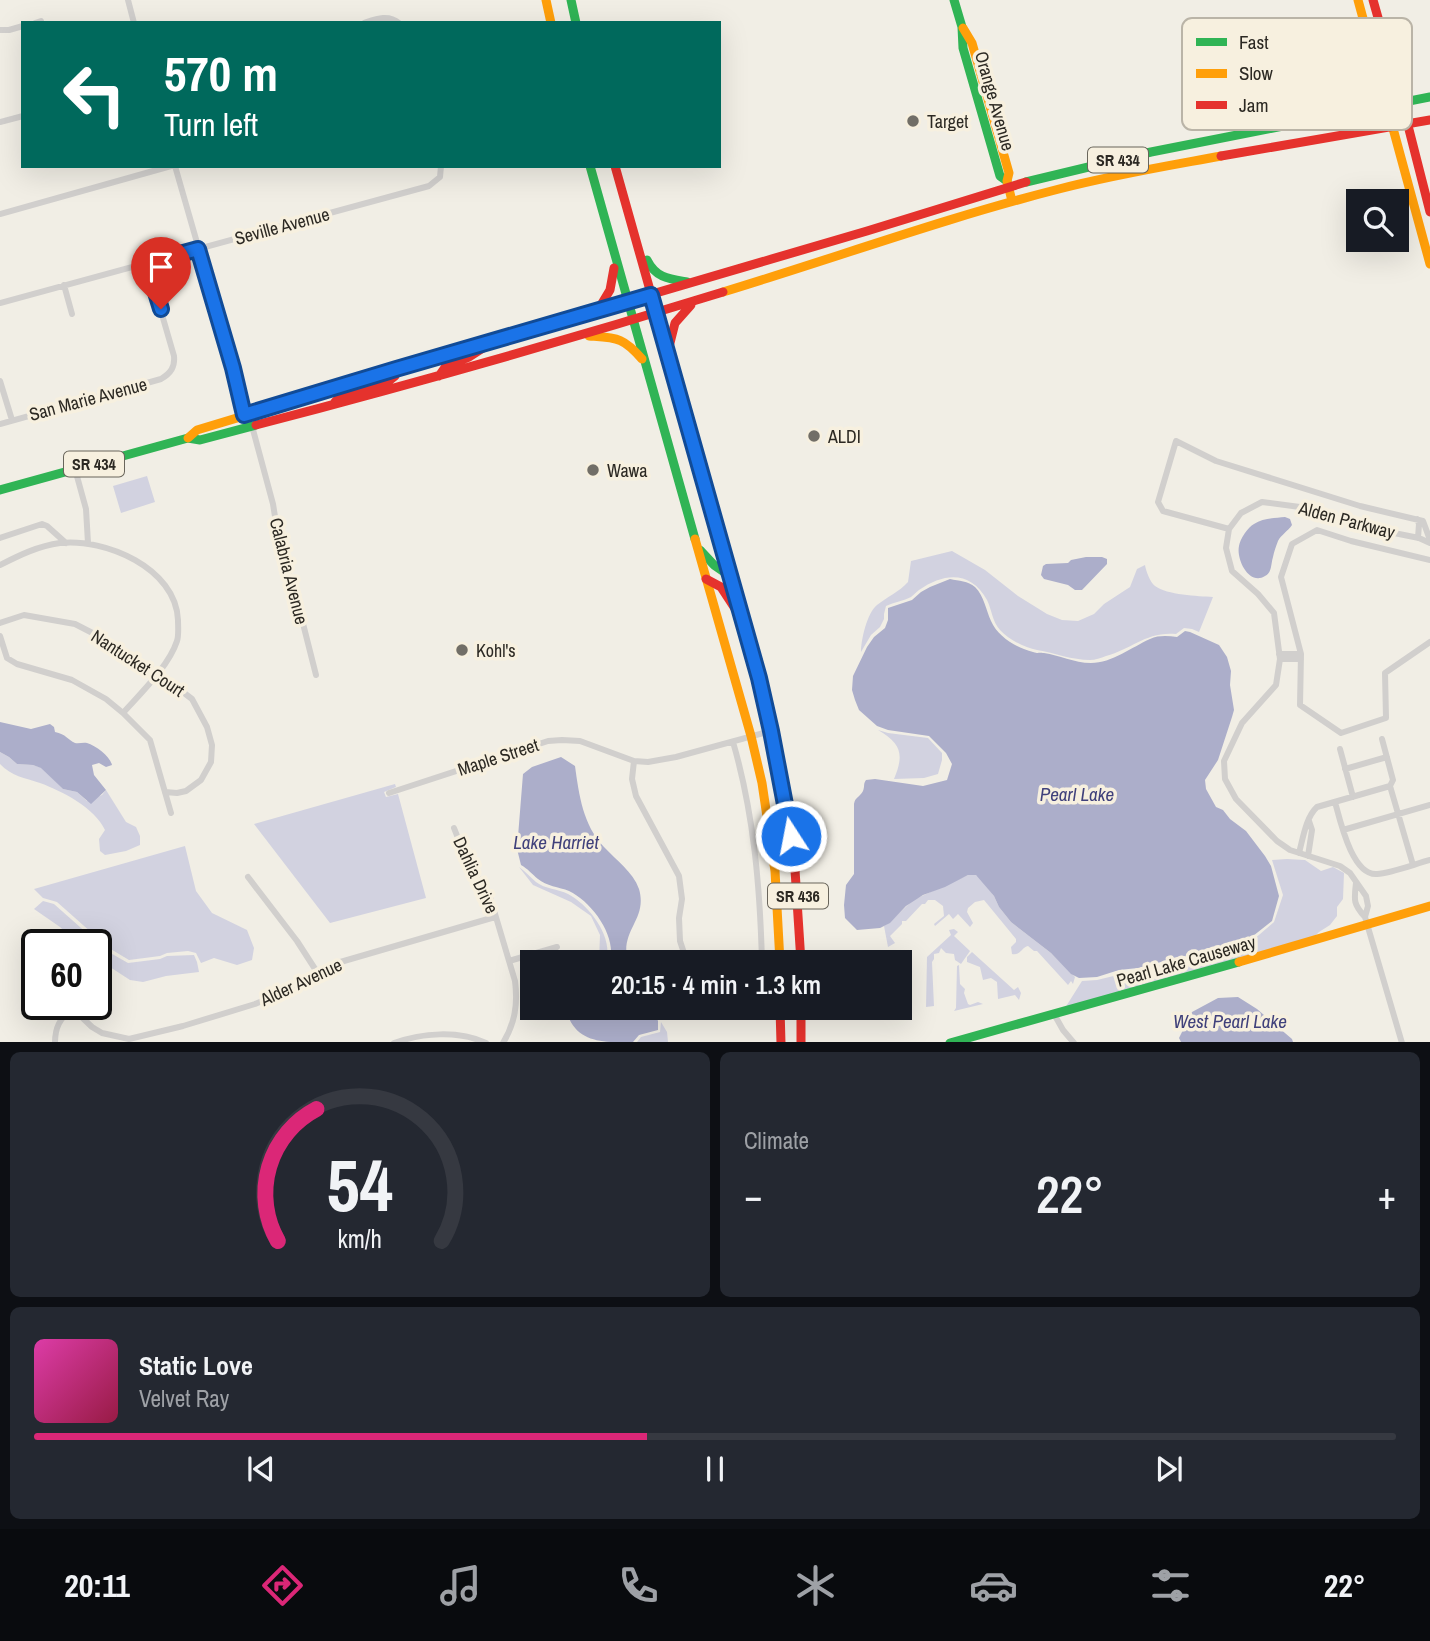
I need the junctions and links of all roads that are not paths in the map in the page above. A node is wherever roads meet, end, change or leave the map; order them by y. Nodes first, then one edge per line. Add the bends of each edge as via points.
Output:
1 (128, 0) edge
2 (547, 0) edge
3 (571, 0) edge
4 (954, 0) edge
5 (1358, 0) edge
6 (1373, 0) edge
7 (1363, 18) edge
8 (1378, 18) edge
9 (133, 21) edge
10 (371, 21) edge
11 (396, 21) edge
12 (551, 21) edge
13 (576, 21) edge
14 (21, 27) edge
15 (0, 30) edge
16 (1430, 97) edge
17 (1412, 100) edge
18 (21, 117) edge
19 (1430, 120) edge
20 (0, 122) edge
21 (1412, 123) edge
22 (1267, 130) edge
23 (1376, 130) edge
24 (1395, 130) edge
25 (1409, 130) edge
26 (1228, 138) junction
27 (1200, 143) junction
28 (1200, 160) junction
29 (1170, 165) junction
30 (166, 168) edge
31 (174, 168) edge
32 (441, 168) edge
33 (591, 168) edge
34 (616, 168) edge
35 (1007, 184) junction
36 (1012, 201) junction
37 (1430, 212) edge
38 (0, 214) edge
39 (867, 231) junction
40 (634, 232) junction
41 (198, 249) junction
42 (615, 254) junction
43 (834, 257) junction
44 (147, 263) junction
45 (1430, 264) edge
46 (691, 283) junction
47 (64, 285) junction
48 (651, 295) junction
49 (695, 301) junction
50 (628, 302) junction
51 (0, 303) edge
52 (596, 311) junction
53 (656, 313) junction
54 (72, 314) dead end
55 (633, 320) junction
56 (580, 336) junction
57 (495, 340) junction
58 (668, 354) junction
59 (645, 363) junction
60 (396, 369) junction
61 (439, 376) junction
62 (0, 381) edge
63 (313, 394) junction
64 (333, 404) junction
65 (244, 415) junction
66 (12, 421) junction
67 (0, 424) edge
68 (252, 426) junction
69 (188, 438) junction
70 (209, 438) junction
71 (75, 469) junction
72 (0, 490) edge
73 (1417, 519) junction
74 (1226, 529) junction
75 (0, 538) edge
76 (1418, 538) junction
77 (1430, 541) edge
78 (66, 543) junction
79 (88, 543) junction
80 (696, 545) junction
81 (1430, 560) edge
82 (0, 565) edge
83 (730, 576) junction
84 (706, 579) junction
85 (743, 621) junction
86 (0, 622) edge
87 (0, 636) edge
88 (1430, 642) edge
89 (1301, 656) junction
90 (1279, 657) junction
91 (158, 673) junction
92 (316, 675) dead end
93 (122, 713) junction
94 (771, 731) junction
95 (751, 736) junction
96 (1382, 739) dead end
97 (733, 742) junction
98 (1340, 749) dead end
99 (1387, 757) junction
100 (634, 761) junction
101 (1345, 769) junction
102 (1390, 786) junction
103 (165, 792) junction
104 (388, 793) dead end
105 (1353, 797) junction
106 (1335, 802) junction
107 (1430, 805) edge
108 (171, 813) dead end
109 (1398, 814) junction
110 (1309, 821) junction
111 (454, 828) dead end
112 (1343, 830) junction
113 (1299, 853) junction
114 (1308, 856) junction
115 (1430, 860) edge
116 (1413, 864) junction
117 (248, 877) dead end
118 (1356, 883) junction
119 (1430, 906) edge
120 (495, 917) junction
121 (1366, 921) junction
122 (557, 947) dead end
123 (683, 950) edge
124 (762, 950) edge
125 (779, 950) edge
126 (801, 950) edge
127 (509, 961) junction
128 (317, 972) junction
129 (1055, 1014) junction
130 (60, 1020) edge
131 (84, 1020) edge
132 (780, 1020) edge
133 (801, 1020) edge
134 (981, 1038) edge
135 (55, 1042) edge
136 (394, 1042) edge
137 (486, 1042) edge
138 (503, 1042) edge
139 (781, 1042) edge
140 (801, 1042) edge
141 (950, 1042) edge
142 (1074, 1042) edge
143 (1402, 1042) edge

1 - 9 street
2 - 12 main road
3 - 13 main road
4 - 35 main road, Orange Avenue via 972,43 1009,173
5 - 7 main road
6 - 8 main road
10 - 11 street
14 - 15 street
16 - 17 main road, SR 434
18 - 20 street
19 - 21 main road, SR 434
22 - 26 main road, SR 434
23 - 28 main road, SR 434
24 - 45 main road
25 - 37 main road
26 - 27 main road, SR 434
26 - 28 main road
27 - 29 main road
27 - 35 main road, SR 434
28 - 29 main road, SR 434
29 - 36 main road, SR 434
30 - 38 street
31 - 41 street
32 - 41 street, Seville Avenue via 440,177 429,186
33 - 42 main road, SR 436
34 - 40 main road, SR 436
35 - 36 main road, Orange Avenue
35 - 39 main road, SR 434
36 - 43 main road, SR 434
39 - 43 main road
39 - 46 main road, SR 434
40 - 46 main road via 656,275
40 - 48 main road, SR 436
41 - 44 street, Seville Avenue
41 - 65 street
42 - 50 main road, SR 436
42 - 52 main road via 614,282
43 - 49 main road, SR 434
44 - 47 street, Seville Avenue
44 - 66 street, San Marie Avenue via 174,356 173,370 161,379
46 - 48 main road, SR 434
47 - 51 street, Seville Avenue
47 - 54 street
48 - 50 main road, SR 434
48 - 53 main road, SR 436
49 - 53 main road, SR 434
49 - 58 main road via 673,324
50 - 52 main road, SR 434
50 - 55 main road, SR 436
52 - 57 main road, SR 434
53 - 55 main road, SR 434
53 - 58 main road, SR 436
55 - 56 main road, SR 434
55 - 59 main road, SR 436
56 - 59 main road via 625,341
56 - 61 main road, SR 434
57 - 60 main road, SR 434
57 - 61 main road via 446,366
58 - 83 main road, SR 436
59 - 80 main road, SR 436
60 - 63 main road, SR 434
60 - 64 main road via 390,380 343,394
61 - 64 main road, SR 434
62 - 66 street
63 - 65 main road, SR 434
63 - 68 main road via 308,402 263,416
64 - 68 main road, SR 434
65 - 69 main road, SR 434 via 197,430
65 - 70 main road via 233,427
66 - 67 street, San Marie Avenue
68 - 70 main road, SR 434
68 - 92 street, Calabria Avenue via 273,504 279,548
69 - 70 main road, SR 434
69 - 71 main road, SR 434
71 - 72 main road, SR 434
71 - 79 street via 86,509
73 - 74 street via 1216,461 1176,441 1158,502 1161,508
73 - 76 street
73 - 77 street via 1423,521
74 - 76 street, Alden Parkway via 1241,513 1262,502 1315,509 1360,526
74 - 90 street via 1232,571 1273,613
75 - 78 street via 42,524
76 - 77 street, Alden Parkway
78 - 79 street
78 - 82 street via 35,548
79 - 91 street via 120,551 152,571 169,592 177,613 178,639
80 - 83 main road via 712,565
80 - 84 main road, SR 436
81 - 89 street via 1317,530 1292,544 1281,577
83 - 85 main road, SR 436
84 - 85 main road via 725,591
84 - 95 main road, SR 436
85 - 94 main road, SR 436
86 - 91 street, Nantucket Court via 24,615 75,624
87 - 93 street via 7,658 72,680
88 - 89 street via 1385,673 1386,718 1342,733 1300,705
89 - 90 street
90 - 113 street via 1276,685 1242,723 1224,761 1225,779 1236,799 1277,841
91 - 93 street
91 - 103 street, Nantucket Court via 192,699 212,745 211,762 201,780 186,791
93 - 103 street via 150,740
94 - 95 street, Maple Street
94 - 126 main road, SR 436 via 791,836
95 - 97 street, Maple Street
95 - 125 main road, SR 436 via 775,871
96 - 99 street
97 - 100 street, Maple Street via 664,760
97 - 124 street via 752,832
98 - 101 street
99 - 101 street
99 - 102 street via 1393,779
100 - 104 street, Maple Street via 580,741 548,741
100 - 123 street via 636,796 680,876
101 - 105 street
102 - 105 street
102 - 109 street
103 - 108 street
105 - 106 street
106 - 110 street via 1317,807
106 - 112 street
107 - 109 street
109 - 112 street
109 - 116 street
110 - 113 street
110 - 114 street
111 - 120 street, Dahlia Drive via 467,861 490,897
112 - 116 street via 1350,852 1369,873
113 - 114 street
114 - 118 street via 1340,866
115 - 116 street
117 - 128 street
118 - 121 street via 1354,899
118 - 121 street via 1366,896
119 - 121 main road, Pearl Lake Causeway
120 - 127 street, Dahlia Drive
120 - 128 street, Alder Avenue
121 - 129 main road, Pearl Lake Causeway
121 - 143 street
122 - 127 street
127 - 138 street, Dahlia Drive via 516,1010
128 - 131 street, Alder Avenue via 288,990 236,1011 129,1039 102,1033
129 - 134 main road, Pearl Lake Causeway
129 - 142 street
130 - 135 street
132 - 139 main road
133 - 140 main road
134 - 141 main road, Pearl Lake Causeway
136 - 137 street via 429,1035

